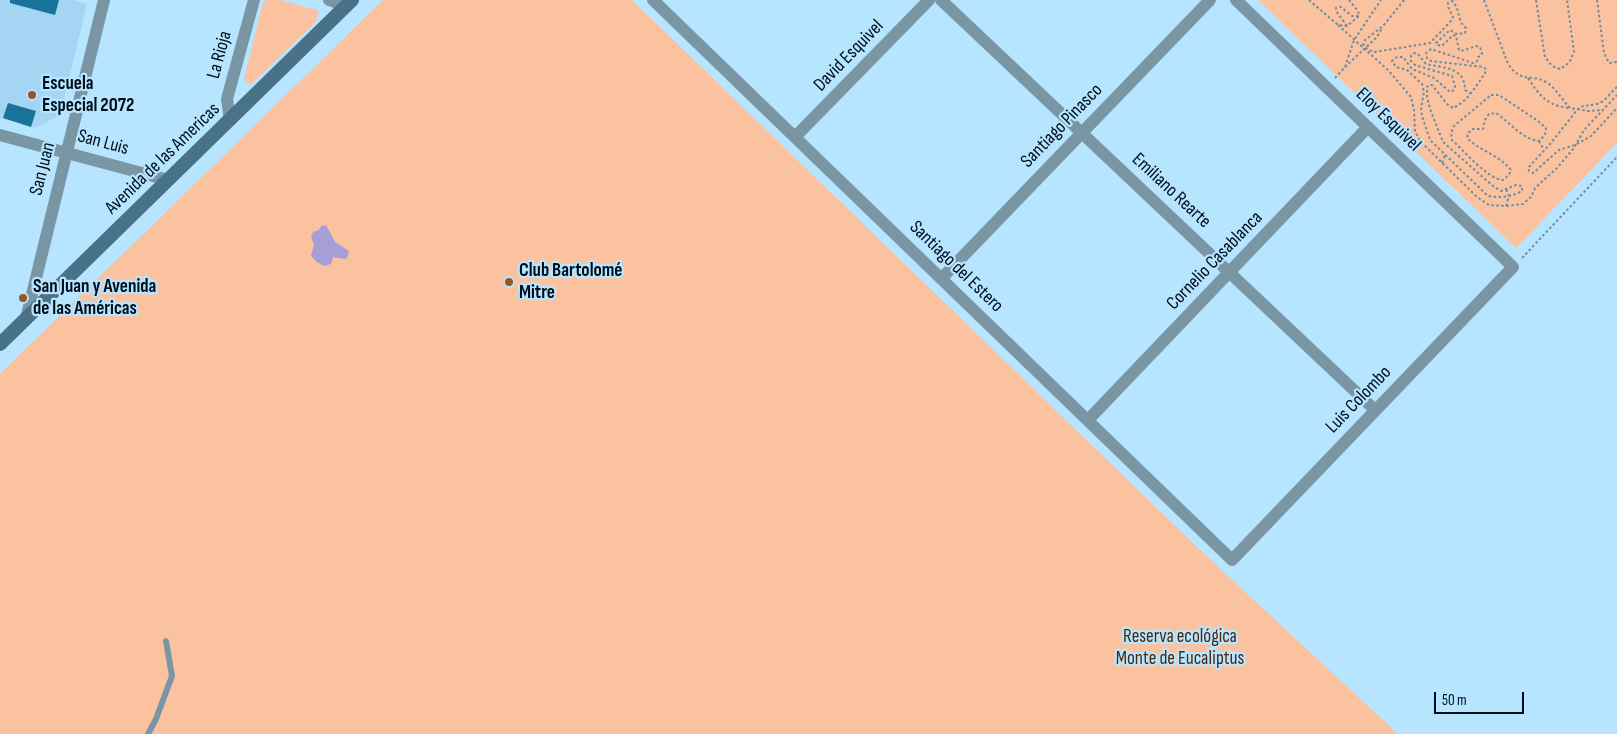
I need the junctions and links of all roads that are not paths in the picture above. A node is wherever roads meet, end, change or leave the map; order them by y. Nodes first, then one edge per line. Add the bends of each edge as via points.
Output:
1 (104, 0) edge
2 (254, 0) edge
3 (329, 0) edge
4 (654, 0) edge
5 (929, 0) edge
6 (941, 0) edge
7 (1210, 0) edge
8 (1236, 0) edge
9 (349, 3) edge
10 (230, 120) junction
11 (1368, 127) junction
12 (1082, 133) junction
13 (0, 135) edge
14 (795, 137) junction
15 (67, 153) junction
16 (168, 180) junction
17 (1513, 267) joint
18 (1230, 273) junction
19 (941, 279) junction
20 (26, 318) junction
21 (0, 344) edge
22 (1375, 410) junction
23 (1088, 420) junction
24 (1232, 560) joint
25 (166, 641) dead end
26 (148, 734) edge

1 - 15 street, San Juan
2 - 10 street, La Rioja via 227,99
3 - 9 street
4 - 14 street, Santiago del Estero
5 - 14 street, David Esquivel
6 - 12 street, Emiliano Rearte
7 - 12 street, Santiago Pinasco
8 - 11 street, Eloy Esquivel
9 - 10 main road, Avenida de las Americas
10 - 16 main road, Avenida de las Americas
11 - 17 street, Eloy Esquivel
11 - 18 street, Cornelio Casablanca
12 - 18 street, Emiliano Rearte
12 - 19 street, Santiago Pinasco
13 - 15 street, San Luis
14 - 19 street, Santiago del Estero
15 - 16 street, San Luis
15 - 20 street, San Juan
16 - 20 main road, Avenida de las Americas
17 - 22 street, Luis Colombo
18 - 22 street, Emiliano Rearte
18 - 23 street, Cornelio Casablanca
19 - 23 street, Santiago del Estero
20 - 21 main road, Avenida de las Americas
22 - 24 street, Luis Colombo
23 - 24 street, Santiago del Estero
25 - 26 lane via 172,676

